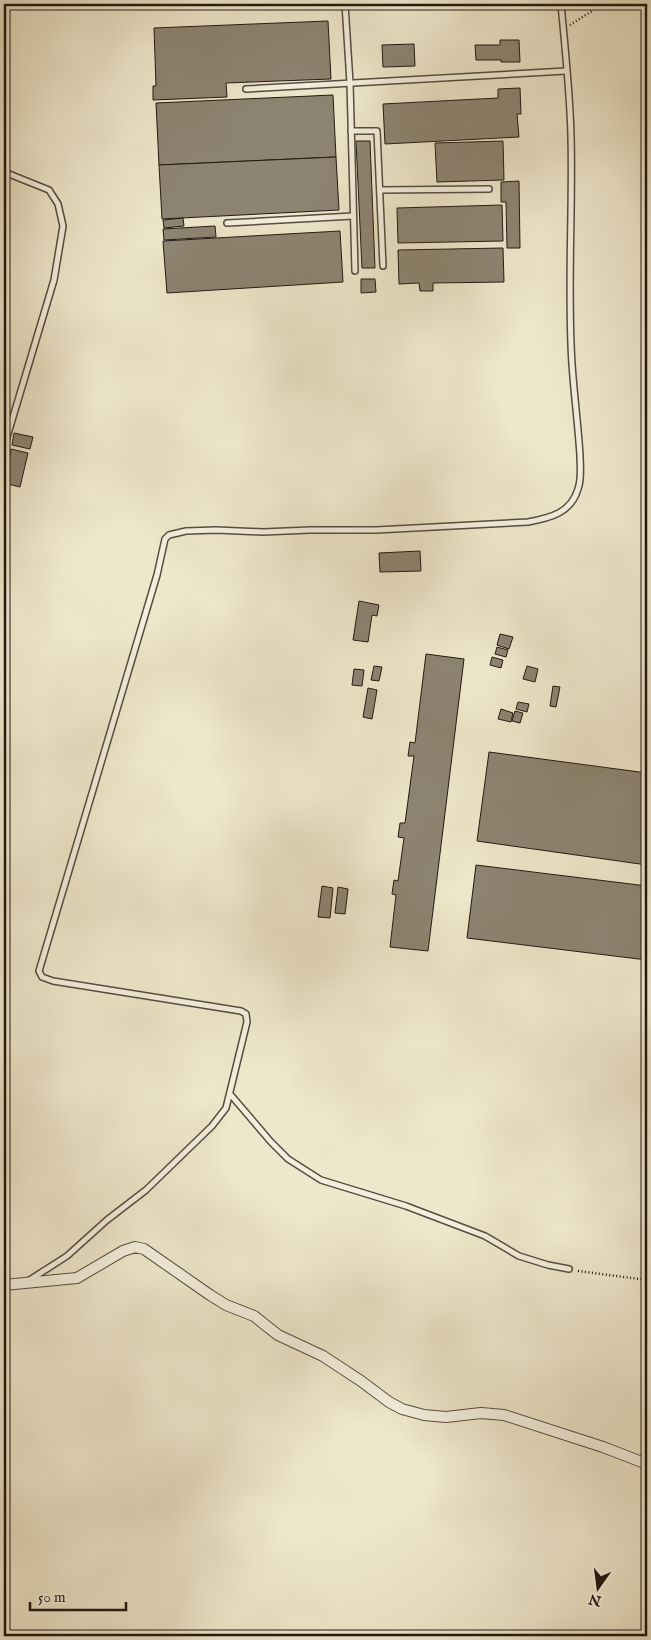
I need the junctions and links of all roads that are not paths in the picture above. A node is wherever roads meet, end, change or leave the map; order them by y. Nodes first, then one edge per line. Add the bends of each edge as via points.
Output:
1 (344, 4) edge
2 (561, 4) edge
3 (566, 71) junction
4 (350, 83) junction
5 (246, 89) dead end
6 (351, 132) junction
7 (4, 172) edge
8 (489, 188) dead end
9 (380, 190) junction
10 (354, 216) junction
11 (227, 223) dead end
12 (383, 266) dead end
13 (355, 271) dead end
14 (4, 447) edge
15 (230, 1094) junction
16 (569, 1269) road end
17 (26, 1283) junction
18 (4, 1285) edge
19 (647, 1464) edge

1 - 4 lane
2 - 3 lane
3 - 4 lane
3 - 15 lane via 571,135 571,348 580,480 571,503 550,518 528,522 376,530 186,531 169,535 166,539 39,971 42,978 53,981 244,1012 246,1022
4 - 5 lane
4 - 6 lane
6 - 9 lane via 377,131
6 - 10 lane
7 - 14 lane via 49,190 58,204 62,226 54,280
8 - 9 lane
9 - 12 lane
10 - 11 lane
10 - 13 lane
15 - 16 lane via 288,1159 321,1180 406,1206 486,1236 519,1256
15 - 17 lane via 224,1112 184,1155 67,1256
17 - 18 street
17 - 19 street via 77,1278 131,1247 140,1247 226,1305 254,1316 278,1335 323,1356 397,1407 446,1417 504,1415

